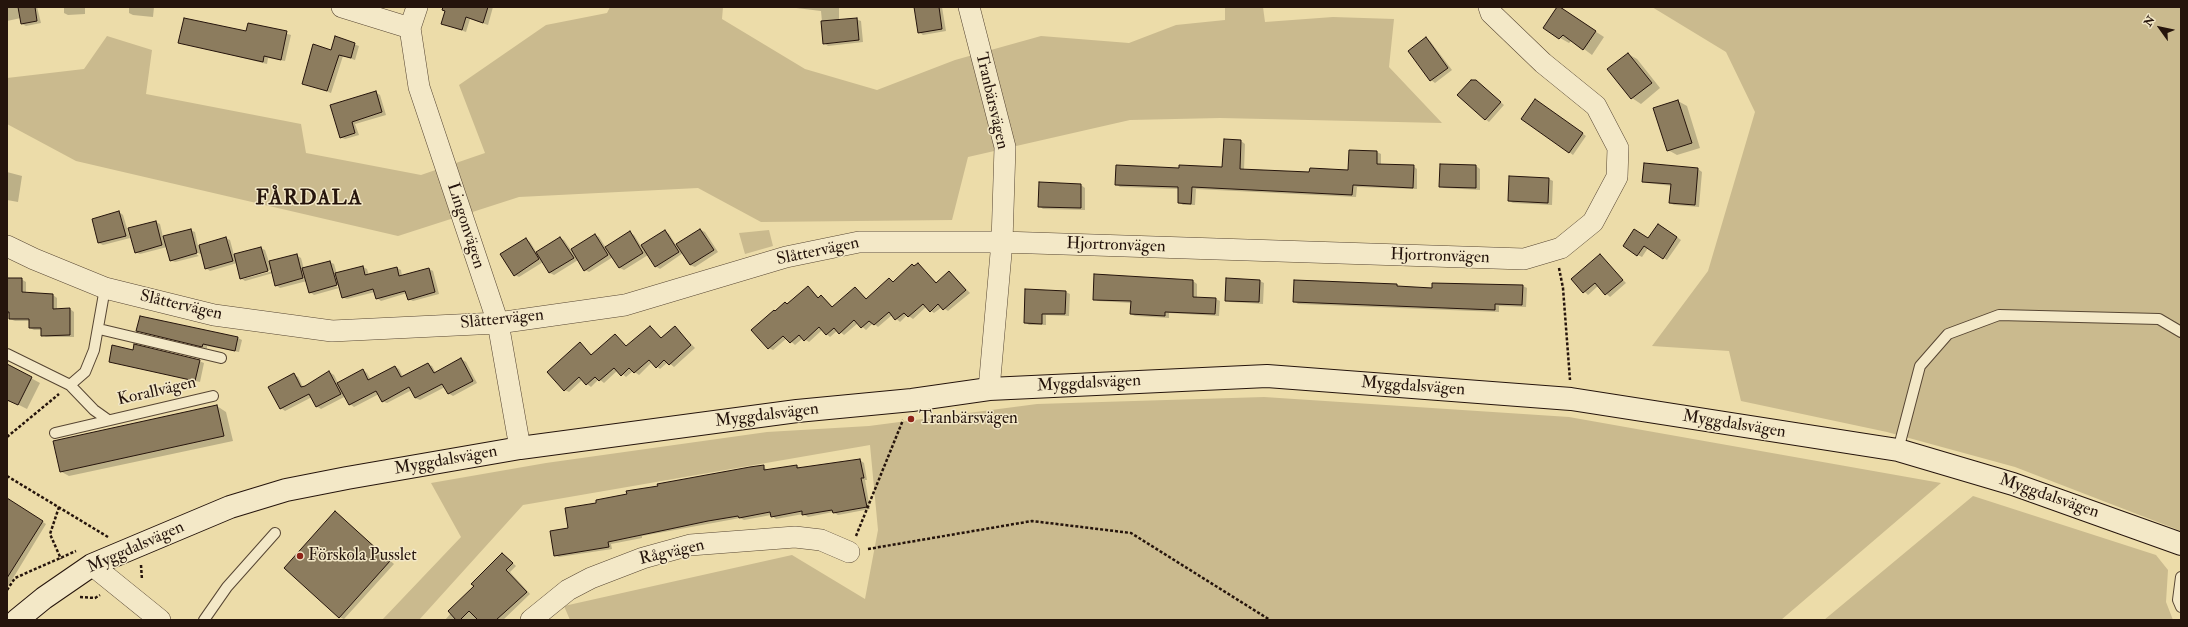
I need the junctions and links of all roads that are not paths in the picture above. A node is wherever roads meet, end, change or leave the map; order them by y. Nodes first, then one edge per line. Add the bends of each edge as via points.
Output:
1 (342, 7) edge
2 (417, 7) edge
3 (969, 7) edge
4 (1489, 7) edge
5 (410, 28) junction
6 (1002, 242) junction
7 (7, 246) edge
8 (106, 288) junction
9 (498, 323) junction
10 (99, 329) junction
11 (2181, 332) edge
12 (7, 354) edge
13 (221, 358) dead end
14 (70, 385) junction
15 (990, 389) junction
16 (213, 396) dead end
17 (108, 420) junction
18 (55, 433) dead end
19 (520, 448) junction
20 (1898, 450) junction
21 (275, 533) dead end
22 (2181, 544) edge
23 (849, 552) road end
24 (85, 557) junction
25 (2181, 577) edge
26 (2181, 607) edge
27 (17, 620) edge
28 (160, 620) edge
29 (204, 620) edge
30 (531, 620) edge

1 - 5 street
2 - 5 street, Lingonvägen
3 - 6 street, Tranbärsvägen via 1005,147
4 - 6 street, Hjortronvägen via 1491,13 1543,63 1596,106 1618,148 1617,177 1593,222 1561,248 1524,260
5 - 9 street, Lingonvägen via 419,87
6 - 9 street, Slåttervägen via 859,242 786,257 625,305
6 - 15 street, Tranbärsvägen
7 - 8 street, Slåttervägen
8 - 9 street, Slåttervägen via 214,315 332,331
8 - 10 lane
9 - 19 street, Lingonvägen
10 - 13 lane
10 - 14 lane via 86,372
11 - 20 lane via 2160,319 1999,316 1948,334 1920,366
12 - 14 lane, Korallvägen
14 - 17 lane, Korallvägen via 94,410
15 - 19 street, Myggdalsvägen via 912,400 797,411
15 - 20 street, Myggdalsvägen via 1267,376 1571,399
16 - 17 lane, Korallvägen
17 - 18 lane, Korallvägen
19 - 24 street, Myggdalsvägen via 286,490 230,507 131,548
20 - 22 street, Myggdalsvägen via 2013,484
21 - 29 lane via 228,587
23 - 30 street, Rågvägen via 821,540 795,537 690,545 644,558 591,578 568,590
24 - 27 street, Myggdalsvägen via 70,580
24 - 28 street
25 - 26 lane via 2178,600

